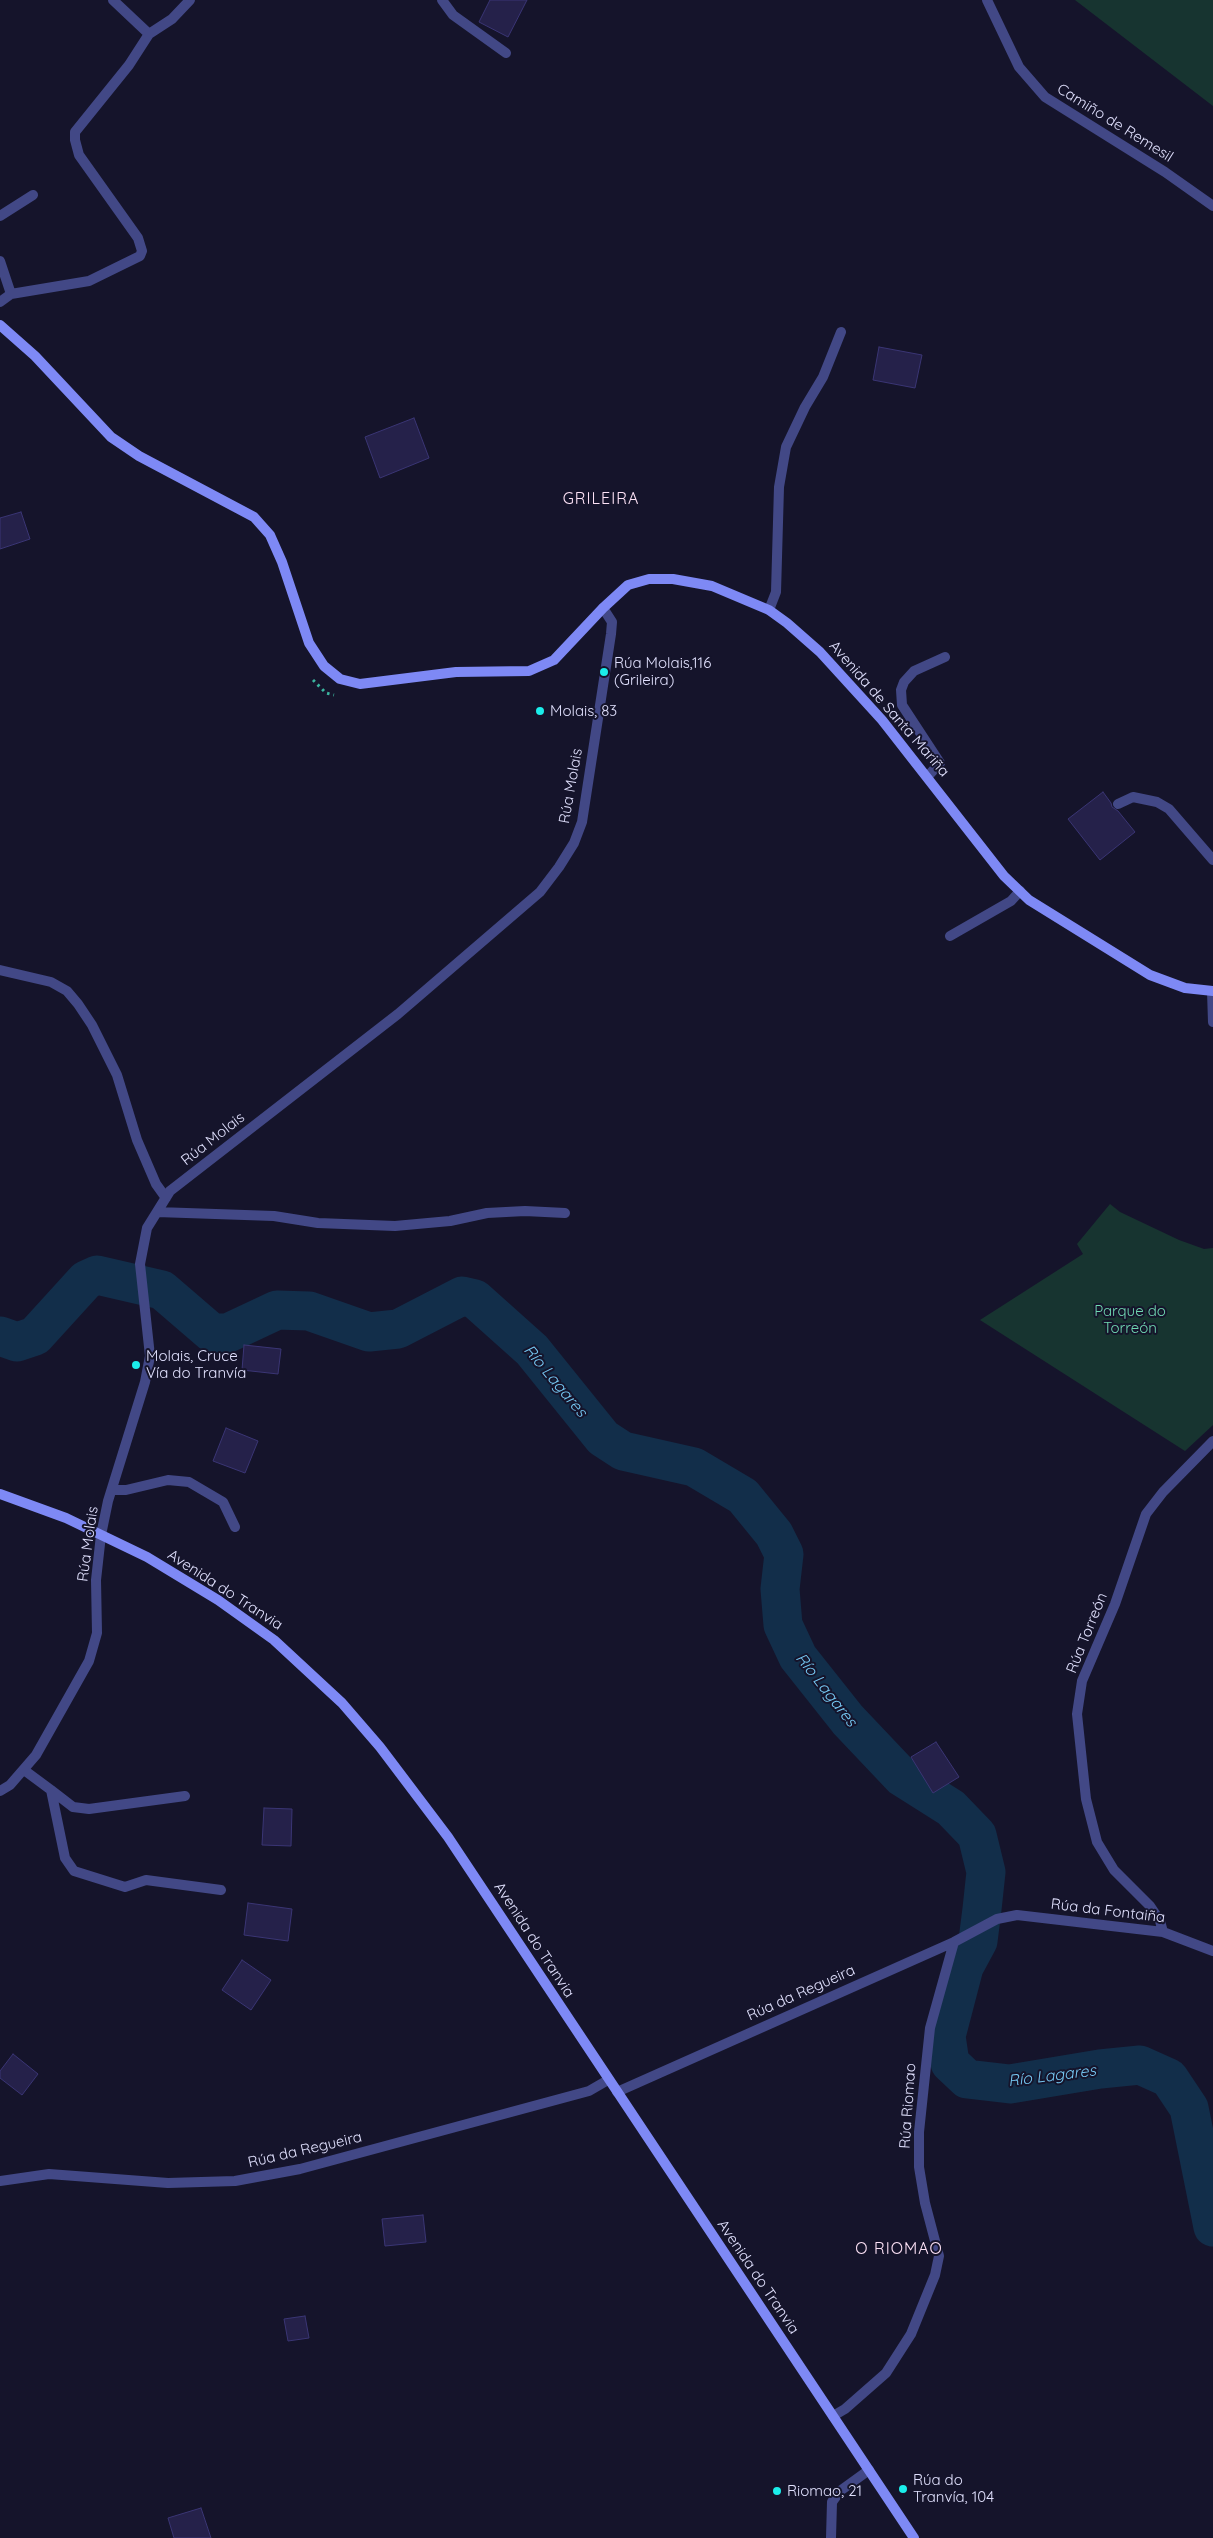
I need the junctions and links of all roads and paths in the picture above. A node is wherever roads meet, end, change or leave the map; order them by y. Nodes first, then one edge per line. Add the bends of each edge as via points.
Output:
1 (113, 0) edge
2 (190, 0) edge
3 (442, 0) edge
4 (987, 0) edge
5 (149, 34) junction
6 (506, 54) dead end
7 (33, 195) dead end
8 (1213, 206) edge
9 (0, 216) edge
10 (0, 261) edge
11 (12, 294) junction
12 (0, 302) edge
13 (0, 325) edge
14 (841, 332) dead end
15 (603, 608) junction
16 (769, 610) junction
17 (944, 658) dead end
18 (311, 677) dead end
19 (341, 696) dead end
20 (928, 776) junction
21 (1118, 804) dead end
22 (1213, 860) edge
23 (1020, 891) junction
24 (950, 936) dead end
25 (0, 970) edge
26 (1212, 991) edge
27 (1213, 1022) edge
28 (166, 1198) junction
29 (157, 1212) junction
30 (564, 1213) dead end
31 (1213, 1441) edge
32 (112, 1490) junction
33 (0, 1494) edge
34 (235, 1528) dead end
35 (101, 1535) junction
36 (24, 1770) junction
37 (51, 1790) junction
38 (0, 1791) edge
39 (184, 1796) dead end
40 (221, 1890) dead end
41 (997, 1919) joint
42 (1163, 1932) junction
43 (954, 1942) junction
44 (1213, 1951) edge
45 (608, 2080) junction
46 (616, 2092) junction
47 (0, 2180) edge
48 (833, 2416) junction
49 (869, 2470) junction
50 (831, 2538) edge
51 (914, 2538) edge

1 - 5 street
2 - 5 street via 172,19
3 - 6 street via 453,15
4 - 8 street, Camiño de Remesil via 1018,67 1045,97
5 - 11 street via 128,66 78,126 75,140 79,155 138,238 142,251 140,256 89,281
7 - 9 street
10 - 11 street
11 - 12 street
13 - 15 main road, Avenida de Santa Mariña via 35,356 112,436 139,456 254,517 270,535 282,562 309,643 324,666 340,679 360,684 456,672 529,671 554,660
14 - 16 street via 823,377 786,447 779,487 776,592
15 - 16 main road, Avenida de Santa Mariña via 628,585 649,579 673,579 712,586
15 - 28 street, Rúa Molais via 612,622 611,634 582,822 559,867 540,892 398,1014 170,1191
16 - 20 main road, Avenida de Santa Mariña via 845,678
17 - 20 street via 914,671 901,690 902,705 940,764
18 - 19 path via 326,693
20 - 23 main road, Avenida de Santa Mariña via 1004,876
21 - 22 street via 1133,797 1157,802 1169,809
23 - 24 street via 1011,901
23 - 26 main road, Avenida de Santa Mariña via 1029,900 1150,975 1185,988
25 - 28 street via 51,982 78,1004 117,1074 137,1140 156,1184
26 - 27 street
28 - 29 street, Rúa Molais
29 - 30 street via 274,1216 318,1223 395,1226 450,1221 487,1213
29 - 32 street, Rúa Molais via 147,1228 140,1264 150,1356
31 - 42 street, Rúa Torreón via 1146,1514 1115,1604 1082,1681 1077,1714 1086,1799 1097,1842 1114,1870 1150,1906
32 - 34 street via 168,1480 189,1482 223,1502
32 - 35 street, Rúa Molais
33 - 35 main road, Avenida do Tranvia via 66,1518
35 - 36 street, Rúa Molais via 96,1580 97,1633 89,1661 36,1755
35 - 45 main road, Avenida do Tranvia via 147,1557 218,1600 274,1640 342,1703 380,1747 448,1837
36 - 37 street
36 - 38 street, Rúa Molais
37 - 39 street via 73,1807 89,1809
37 - 40 street via 65,1858 74,1872 125,1887 146,1880
41 - 42 street, Rúa da Fontaiña via 1017,1915
41 - 43 street, Rúa da Regueira
42 - 44 street, Rúa da Fontaiña
43 - 46 street, Rúa da Regueira
43 - 48 street, Rúa Riomao via 930,2028 919,2132 919,2167 939,2256 935,2275 910,2334 886,2373
45 - 46 main road, Avenida do Tranvia
45 - 47 street, Rúa da Regueira via 589,2091 306,2167 235,2181 168,2183 49,2174
46 - 48 main road, Avenida do Tranvia
48 - 49 main road, Avenida do Tranvia
49 - 50 street via 840,2491 832,2502
49 - 51 main road, Avenida do Tranvia

